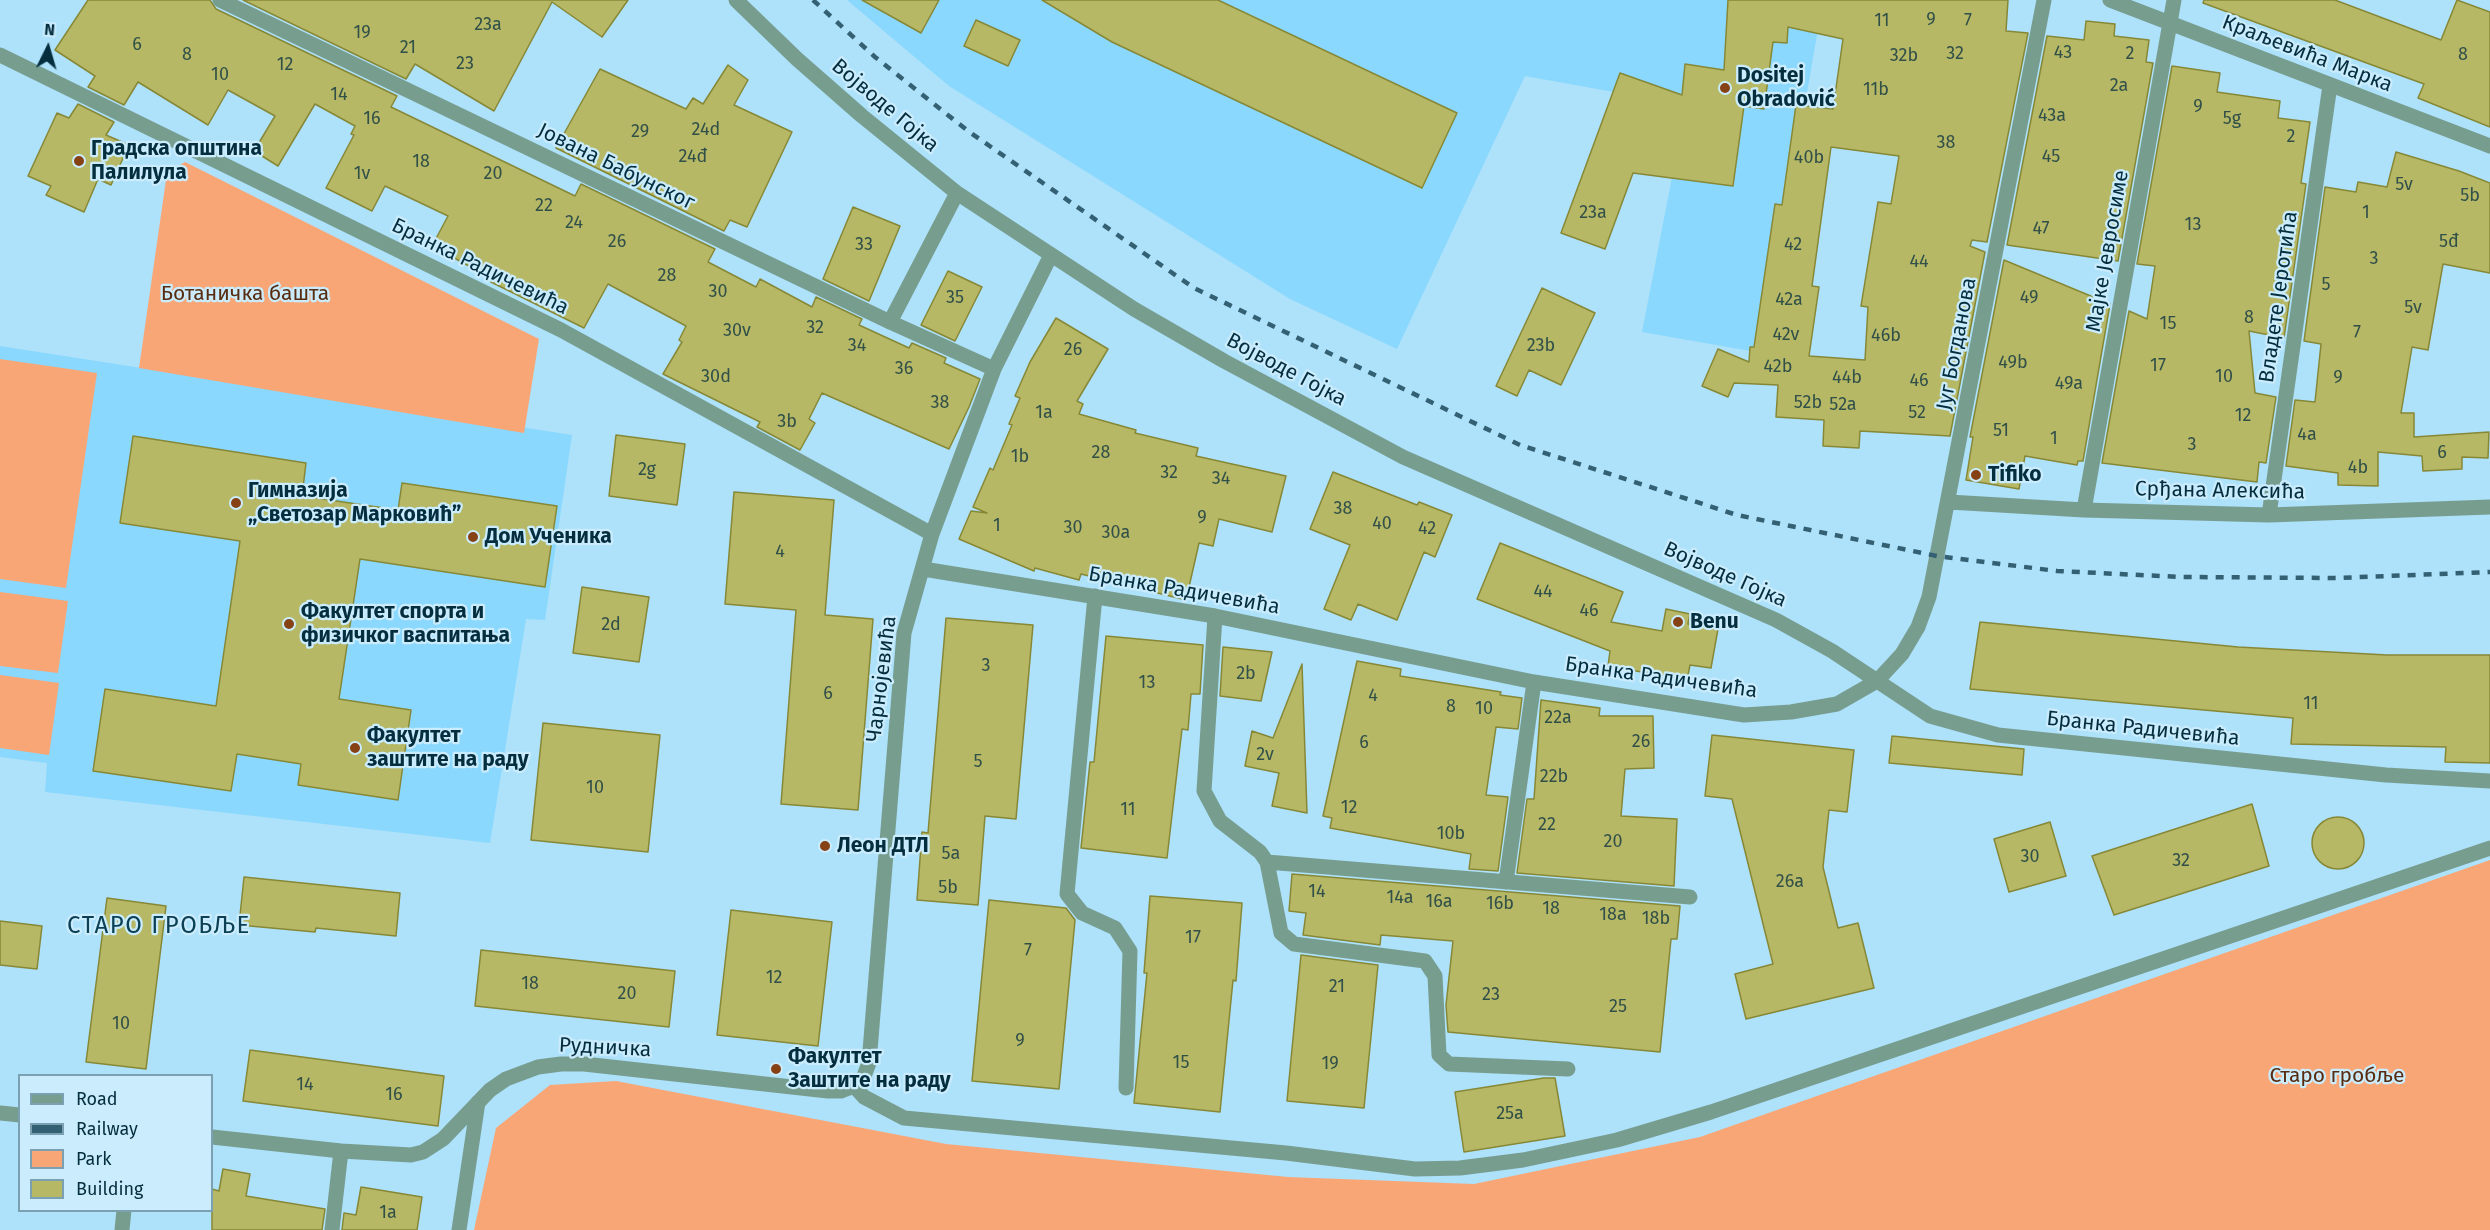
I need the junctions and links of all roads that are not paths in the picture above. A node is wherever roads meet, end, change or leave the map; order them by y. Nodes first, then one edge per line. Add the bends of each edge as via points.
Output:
1 (220, 0) edge
2 (736, 0) edge
3 (2044, 0) edge
4 (2110, 0) edge
5 (2174, 0) edge
6 (2169, 23) junction
7 (0, 55) edge
8 (2330, 85) junction
9 (2490, 146) edge
10 (957, 193) junction
11 (1051, 255) junction
12 (890, 322) junction
13 (994, 369) junction
14 (1949, 502) junction
15 (2490, 507) edge
16 (2084, 510) junction
17 (2269, 515) junction
18 (932, 534) junction
19 (923, 569) junction
20 (1095, 596) junction
21 (1215, 615) junction
22 (1877, 681) junction
23 (1534, 682) junction
24 (2490, 781) edge
25 (2490, 848) edge
26 (1267, 862) junction
27 (1506, 882) junction
28 (1690, 897) dead end
29 (1568, 1069) dead end
30 (854, 1086) junction
31 (1126, 1088) dead end
32 (478, 1102) junction
33 (0, 1113) edge
34 (18, 1115) edge
35 (213, 1137) edge
36 (341, 1151) junction
37 (124, 1212) edge
38 (122, 1230) edge
39 (332, 1230) edge
40 (459, 1230) edge

1 - 12 street, Јована Бабунског
2 - 10 street, Војводе Гојка via 846,102
3 - 14 street, Југ Богданова
4 - 6 street, Краљевића Марка
5 - 6 street, Мајке Јевросиме
6 - 8 street, Краљевића Марка
6 - 16 street, Мајке Јевросиме
7 - 18 street, Бранка Радичевића via 561,330
8 - 9 street, Краљевића Марка
8 - 17 street, Владете Јеротића
10 - 11 street, Војводе Гојка
10 - 12 street
11 - 13 street, Чарнојевића
11 - 22 street, Војводе Гојка via 1224,361 1403,457 1776,620
12 - 13 street, Јована Бабунског
13 - 18 street, Чарнојевића
14 - 16 street, Срђана Алексића
14 - 22 street, Југ Богданова via 1929,597 1918,627 1902,654
15 - 17 street, Срђана Алексића
16 - 17 street, Срђана Алексића
18 - 19 street, Чарнојевића
19 - 20 street, Бранка Радичевића
19 - 30 street, Чарнојевића via 904,633 869,1063
20 - 21 street, Бранка Радичевића
20 - 31 street via 1067,894 1082,913 1115,928 1130,951
21 - 23 street, Бранка Радичевића
21 - 26 street via 1204,791 1220,821
22 - 23 street, Бранка Радичевића via 1837,704 1791,712 1744,714
22 - 24 street, Бранка Радичевића via 1930,716 1998,735 2386,775
23 - 27 street
25 - 30 street via 1711,1112 1617,1140 1523,1160 1415,1169 1286,1153 904,1118 864,1097
26 - 27 street
26 - 29 street via 1279,927 1294,944 1419,958 1429,965 1436,976 1438,1047 1442,1060 1449,1064
27 - 28 street
30 - 32 street, Рудничка via 828,1091 561,1064 522,1072 490,1090
32 - 36 street, Рудничка via 443,1139 423,1152 396,1156
32 - 40 street
33 - 34 street
35 - 36 street, Рудничка
36 - 39 street
37 - 38 street

